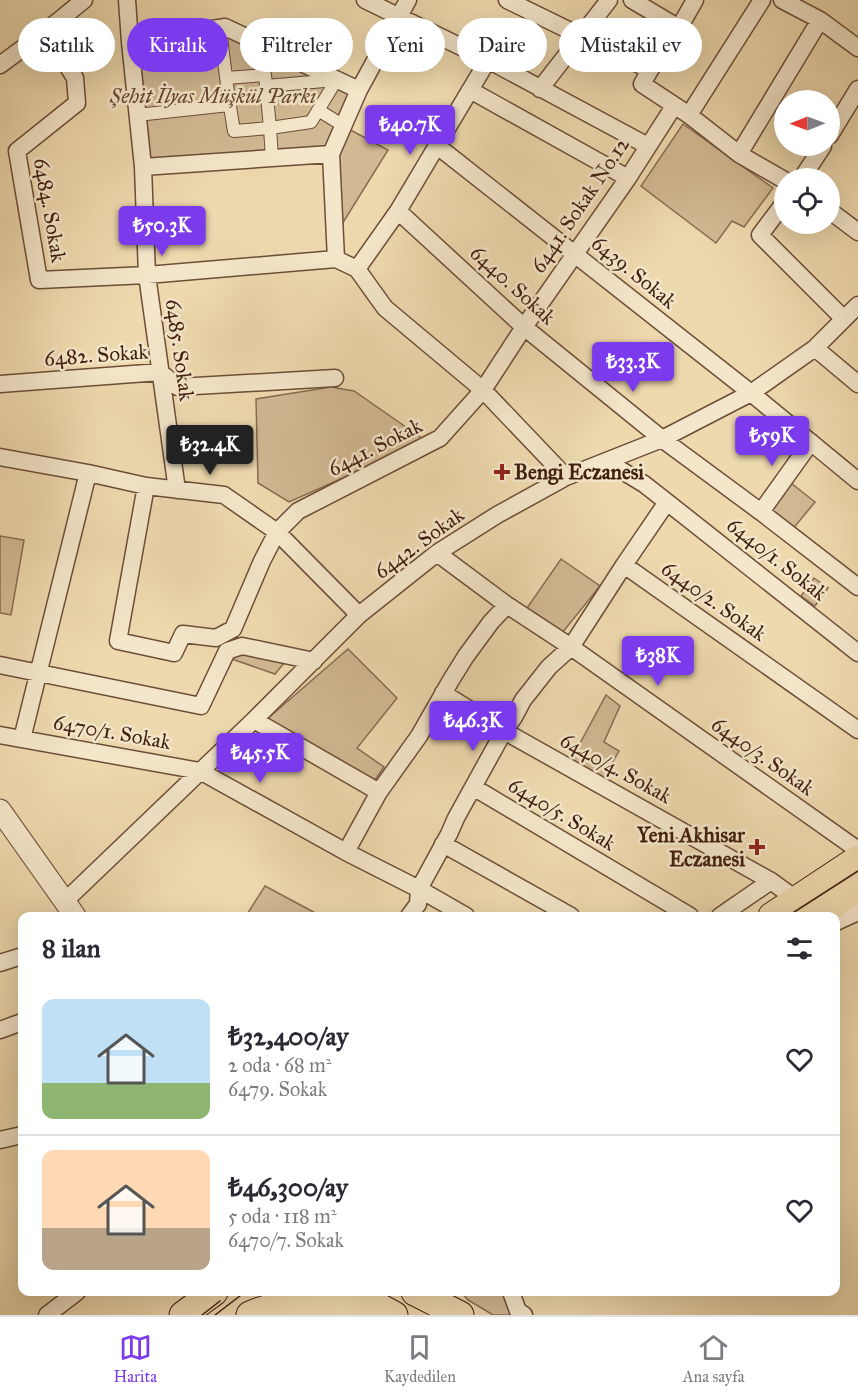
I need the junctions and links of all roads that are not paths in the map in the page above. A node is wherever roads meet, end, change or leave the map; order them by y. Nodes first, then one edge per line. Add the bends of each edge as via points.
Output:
1 (84, 0) edge
2 (127, 0) edge
3 (364, 0) edge
4 (408, 0) edge
5 (507, 0) edge
6 (609, 0) edge
7 (632, 0) edge
8 (695, 0) edge
9 (762, 0) edge
10 (782, 0) edge
11 (399, 17) junction
12 (62, 18) edge
13 (128, 18) edge
14 (596, 18) edge
15 (662, 18) edge
16 (685, 18) edge
17 (820, 21) junction
18 (559, 25) edge
19 (228, 28) edge
20 (457, 45) edge
21 (858, 48) edge
22 (18, 52) edge
23 (0, 65) edge
24 (559, 65) edge
25 (71, 72) edge
26 (133, 72) edge
27 (225, 72) edge
28 (481, 72) edge
29 (510, 72) edge
30 (649, 72) edge
31 (226, 78) junction
32 (337, 80) junction
33 (266, 86) junction
34 (540, 89) junction
35 (858, 89) edge
36 (359, 90) junction
37 (470, 90) junction
38 (230, 105) junction
39 (674, 106) junction
40 (318, 110) junction
41 (137, 115) junction
42 (688, 115) junction
43 (840, 119) edge
44 (344, 126) junction
45 (270, 128) junction
46 (436, 145) junction
47 (648, 146) junction
48 (331, 154) junction
49 (739, 154) junction
50 (272, 158) junction
51 (143, 167) junction
52 (774, 174) edge
53 (628, 178) junction
54 (398, 211) junction
55 (774, 216) edge
56 (840, 218) edge
57 (858, 232) edge
58 (576, 254) junction
59 (336, 259) junction
60 (357, 269) junction
61 (147, 275) junction
62 (858, 305) edge
63 (843, 318) junction
64 (524, 327) junction
65 (815, 348) junction
66 (160, 372) junction
67 (335, 378) dead end
68 (0, 384) edge
69 (858, 384) edge
70 (483, 390) junction
71 (751, 393) junction
72 (662, 439) junction
73 (811, 441) junction
74 (0, 457) edge
75 (606, 461) junction
76 (88, 473) junction
77 (566, 477) junction
78 (858, 481) edge
79 (146, 486) junction
80 (177, 490) junction
81 (667, 501) junction
82 (761, 512) junction
83 (277, 532) junction
84 (437, 553) junction
85 (624, 565) junction
86 (855, 578) edge
87 (507, 605) junction
88 (360, 615) junction
89 (571, 647) junction
90 (858, 653) edge
91 (314, 661) junction
92 (0, 665) edge
93 (39, 673) junction
94 (443, 693) junction
95 (254, 720) junction
96 (858, 730) edge
97 (504, 731) junction
98 (0, 735) edge
99 (22, 738) junction
100 (200, 771) junction
101 (473, 787) junction
102 (379, 792) junction
103 (0, 810) edge
104 (443, 844) junction
105 (858, 850) edge
106 (346, 852) junction
107 (858, 859) edge
108 (771, 880) junction
109 (858, 888) edge
110 (419, 889) junction
111 (806, 908) edge
112 (69, 909) edge
113 (412, 912) edge
114 (459, 912) edge
115 (564, 912) edge
116 (683, 912) edge
117 (726, 912) edge
118 (789, 912) edge
119 (858, 912) edge
120 (840, 920) edge
121 (18, 957) edge
122 (0, 963) edge
123 (18, 1023) edge
124 (0, 1030) edge
125 (18, 1136) edge
126 (0, 1140) edge
127 (72, 1296) edge
128 (209, 1296) edge
129 (258, 1296) edge
130 (359, 1296) edge
131 (426, 1296) edge
132 (512, 1296) edge
133 (453, 1306) edge
134 (47, 1315) edge
135 (183, 1315) edge
136 (230, 1315) edge
137 (250, 1315) edge
138 (358, 1315) edge
139 (394, 1315) edge
140 (524, 1315) edge

1 - 12 street
2 - 13 street, 6485. Sokak
3 - 11 street
4 - 11 street
5 - 18 street
6 - 14 street
7 - 15 street
8 - 16 street
9 - 42 street
10 - 17 street
11 - 20 street
11 - 36 street
17 - 21 street
17 - 49 street
19 - 32 street
22 - 23 street
24 - 34 street
25 - 61 street, 6484. Sokak via 78,103 17,151 39,280
26 - 41 street, 6485. Sokak
27 - 31 street
28 - 37 street
29 - 34 street
30 - 39 street via 642,84
31 - 33 street via 265,75
31 - 38 street
32 - 33 street
32 - 36 street
32 - 40 street
33 - 45 street
34 - 47 street
35 - 43 street
36 - 44 street
37 - 46 street
37 - 53 street
38 - 41 street
38 - 45 street via 234,131
39 - 42 street
39 - 47 street, 6441. Sokak No.12
40 - 44 street
40 - 45 street via 311,122
41 - 51 street, 6485. Sokak
42 - 49 street
44 - 48 street
45 - 50 street
46 - 54 street
46 - 58 street, 6439. Sokak
47 - 53 street, 6441. Sokak No.12
48 - 50 street
48 - 59 street
49 - 52 street
50 - 51 street
51 - 61 street, 6485. Sokak
53 - 58 street, 6441. Sokak No.12
54 - 60 street
54 - 64 street, 6440. Sokak
55 - 63 street via 760,234
56 - 57 street
58 - 64 street, 6441. Sokak No.12
58 - 71 street, 6439. Sokak
59 - 60 street
59 - 61 street, 6484. Sokak
60 - 70 street via 385,308
61 - 66 street, 6485. Sokak
62 - 63 street, 6442. Sokak
63 - 65 street, 6442. Sokak
64 - 70 street, 6441. Sokak No.12
64 - 72 street, 6440. Sokak
65 - 69 street
65 - 71 street, 6442. Sokak
66 - 67 street, 6482. Sokak via 178,387
66 - 68 street, 6482. Sokak
66 - 80 street, 6485. Sokak
70 - 77 street
70 - 83 street, 6441. Sokak via 440,438 298,511
71 - 72 street, 6442. Sokak
71 - 73 street, 6439. Sokak
72 - 75 street, 6442. Sokak
72 - 82 street, 6440. Sokak
73 - 78 street, 6439. Sokak
73 - 82 street
74 - 76 street
75 - 77 street, 6442. Sokak
75 - 81 street, 6440/1. Sokak
76 - 79 street
76 - 93 street
77 - 84 street, 6442. Sokak
79 - 80 street
79 - 83 street, 6441. Sokak via 118,641 174,653 183,634 216,638 233,629
80 - 83 street via 224,495
81 - 85 street
81 - 90 street, 6440/1. Sokak
82 - 86 street, 6440. Sokak
83 - 88 street
84 - 87 street, 6440/3. Sokak
84 - 88 street, 6442. Sokak
85 - 89 street
85 - 96 street, 6440/2. Sokak
87 - 89 street, 6440/3. Sokak
87 - 94 street via 466,656
88 - 91 street, 6442. Sokak
89 - 97 street via 549,667
89 - 105 street, 6440/3. Sokak
91 - 93 street via 242,646 227,651 201,706
91 - 95 street, 6442. Sokak
92 - 93 street
93 - 99 street
94 - 97 street, 6440/4. Sokak
94 - 102 street via 419,736
95 - 100 street, 6442. Sokak
95 - 102 street
97 - 101 street
97 - 108 street, 6440/4. Sokak
98 - 99 street, 6470/1. Sokak
99 - 100 street, 6470/1. Sokak
100 - 106 street, 6470/1. Sokak
100 - 112 street, 6442. Sokak
101 - 104 street
101 - 116 street, 6440/5. Sokak
102 - 106 street
103 - 112 street
104 - 110 street
104 - 115 street
106 - 110 street, 6470/1. Sokak
107 - 111 main road
108 - 111 street, 6440/4. Sokak
108 - 117 street
109 - 111 main road
110 - 113 street via 418,904
110 - 114 street, 6470/1. Sokak
111 - 118 main road
119 - 120 street
121 - 122 street
123 - 124 street
125 - 126 street
127 - 134 street
128 - 135 main road
129 - 136 main road
130 - 139 main road
131 - 133 main road
132 - 140 street via 518,1311
137 - 138 main road via 284,1305 309,1303

